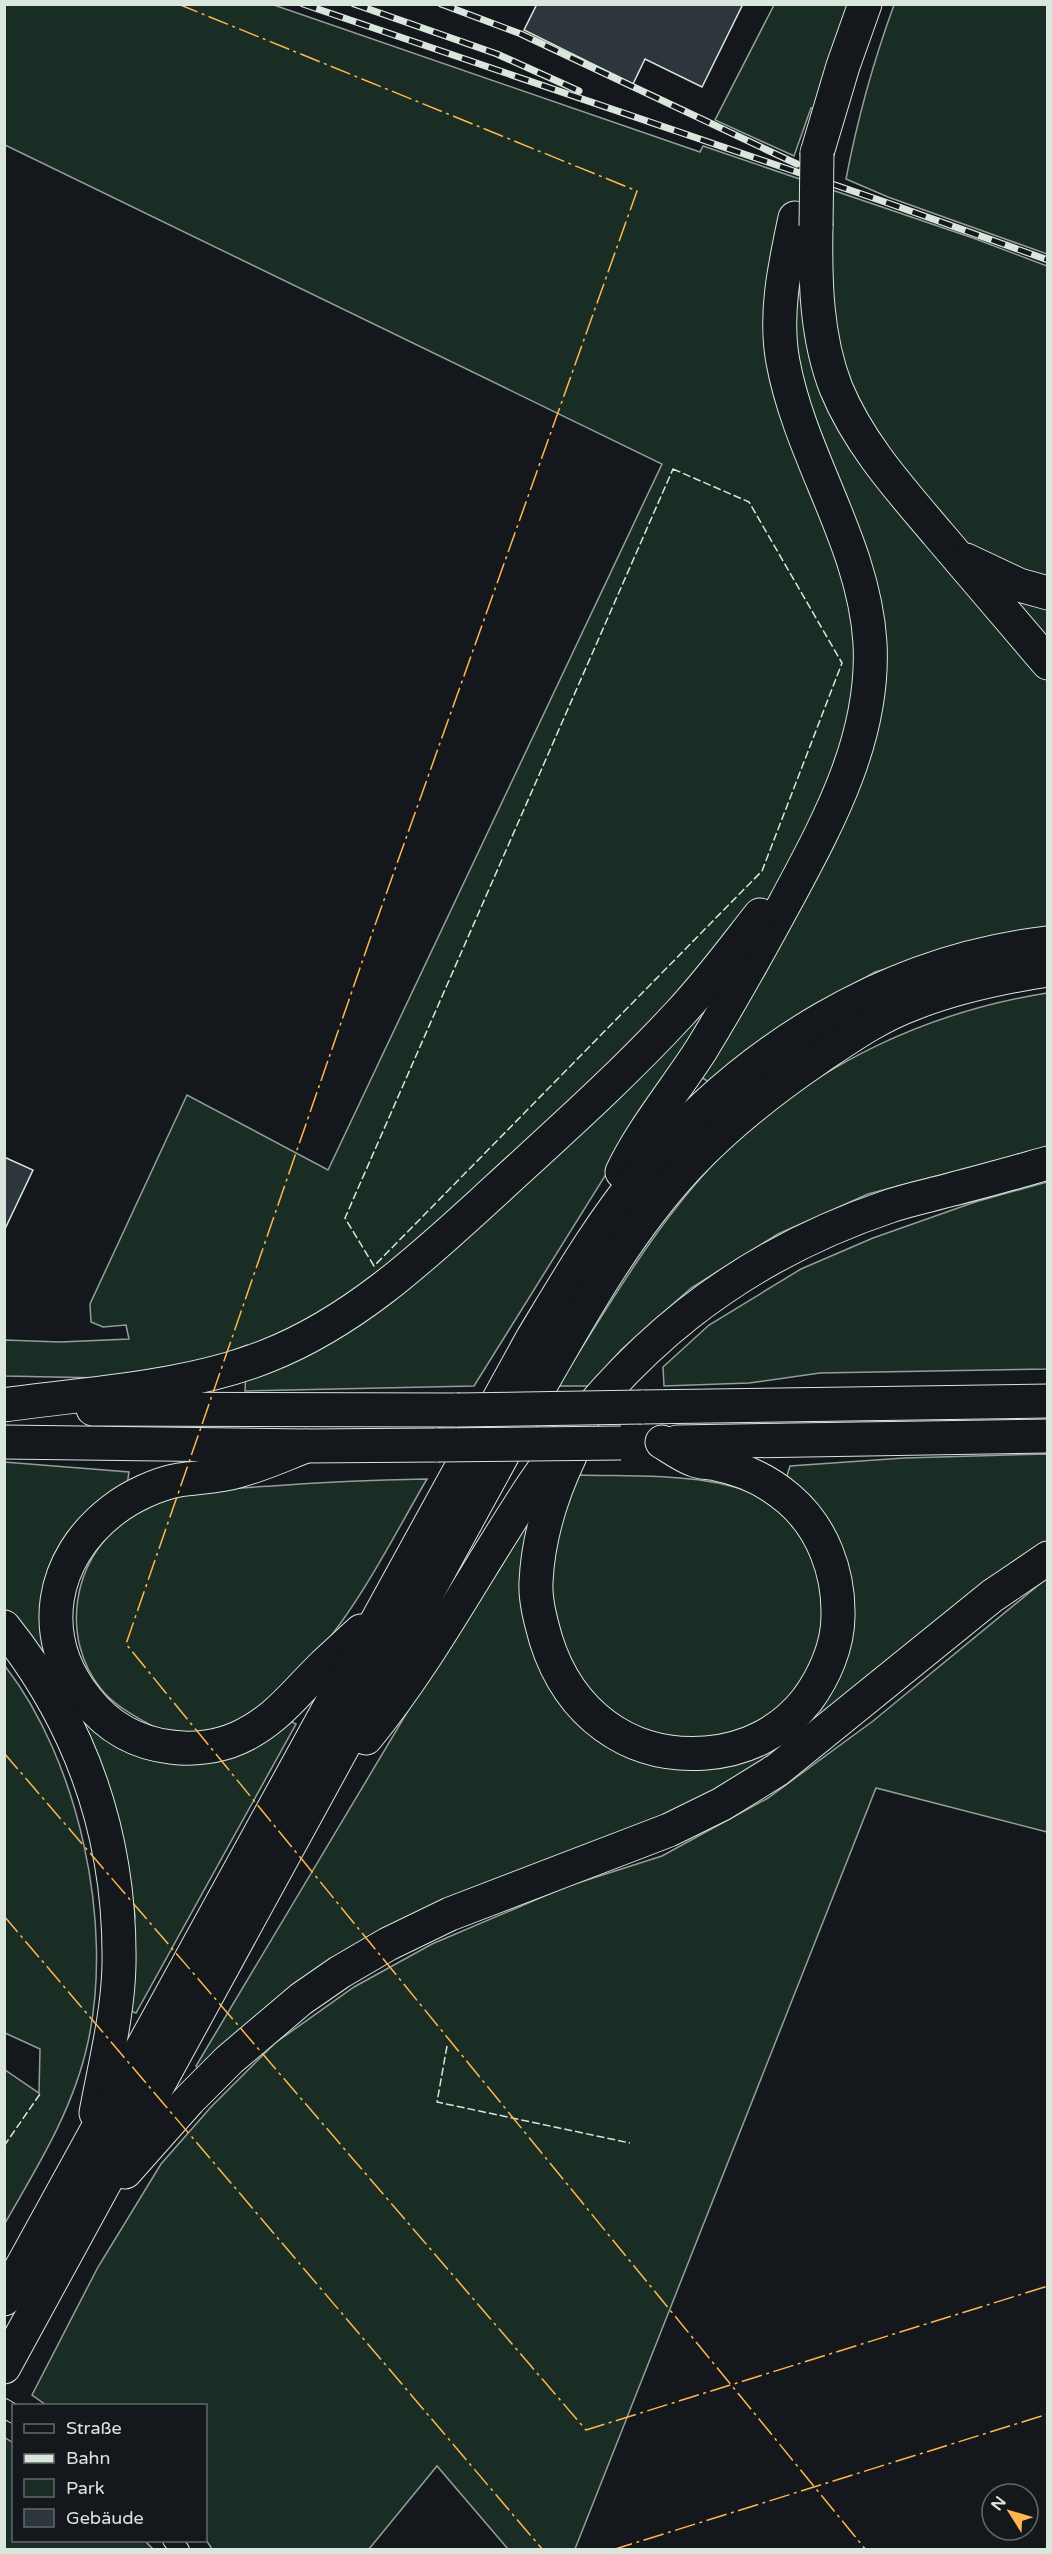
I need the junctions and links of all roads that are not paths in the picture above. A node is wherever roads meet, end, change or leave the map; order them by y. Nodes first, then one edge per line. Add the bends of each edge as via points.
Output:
1 (865, 4) edge
2 (805, 222) junction
3 (957, 556) junction
4 (1047, 593) edge
5 (1047, 663) edge
6 (820, 838) junction
7 (1047, 943) edge
8 (1047, 970) edge
9 (1047, 1163) edge
10 (580, 1260) junction
11 (597, 1400) junction
12 (1047, 1401) edge
13 (4, 1406) edge
14 (1047, 1436) edge
15 (4, 1442) edge
16 (662, 1442) junction
17 (306, 1446) junction
18 (1047, 1558) edge
19 (380, 1614) junction
20 (4, 1627) edge
21 (316, 1800) junction
22 (91, 2142) junction
23 (94, 2204) junction
24 (4, 2299) edge
25 (4, 2367) edge

1 - 2 highway, bridge via 818,153
2 - 3 highway via 823,342 836,387 856,428 887,474
2 - 6 highway via 783,276 782,360 807,443 849,543 870,642 870,679 860,737
3 - 4 highway via 1019,585
3 - 5 highway
6 - 10 highway via 701,1049 625,1165
6 - 13 highway via 680,1013 518,1170 360,1306 267,1356 207,1377
7 - 10 highway via 943,964 865,997 784,1042 679,1131 642,1173
8 - 21 highway via 949,992 869,1024 764,1096 688,1166 655,1205 576,1323
9 - 11 highway via 892,1205 786,1249 747,1271 678,1321
10 - 19 highway
11 - 16 highway via 547,1512 539,1548 536,1584 540,1619 552,1658 570,1693 621,1737 680,1755 742,1747 771,1733 799,1709 820,1683 838,1628 839,1597 834,1570 810,1521 790,1499 742,1471 695,1461
11 - 21 highway via 534,1484 398,1699
12 - 13 highway, bridge via 457,1410
14 - 16 highway
15 - 17 highway
16 - 17 highway, bridge
17 - 19 highway via 236,1472 176,1481 140,1494 93,1526 64,1569 57,1595 55,1622 60,1653 74,1684 104,1720 124,1734 150,1744 210,1747 268,1722
18 - 23 highway via 992,1596 777,1770 722,1803 669,1830 450,1914 340,1972 301,1999 229,2060
19 - 22 highway
20 - 22 highway via 39,1674 82,1755 109,1854 117,1908 119,1965 114,2019
21 - 23 highway
22 - 24 highway
23 - 25 highway

